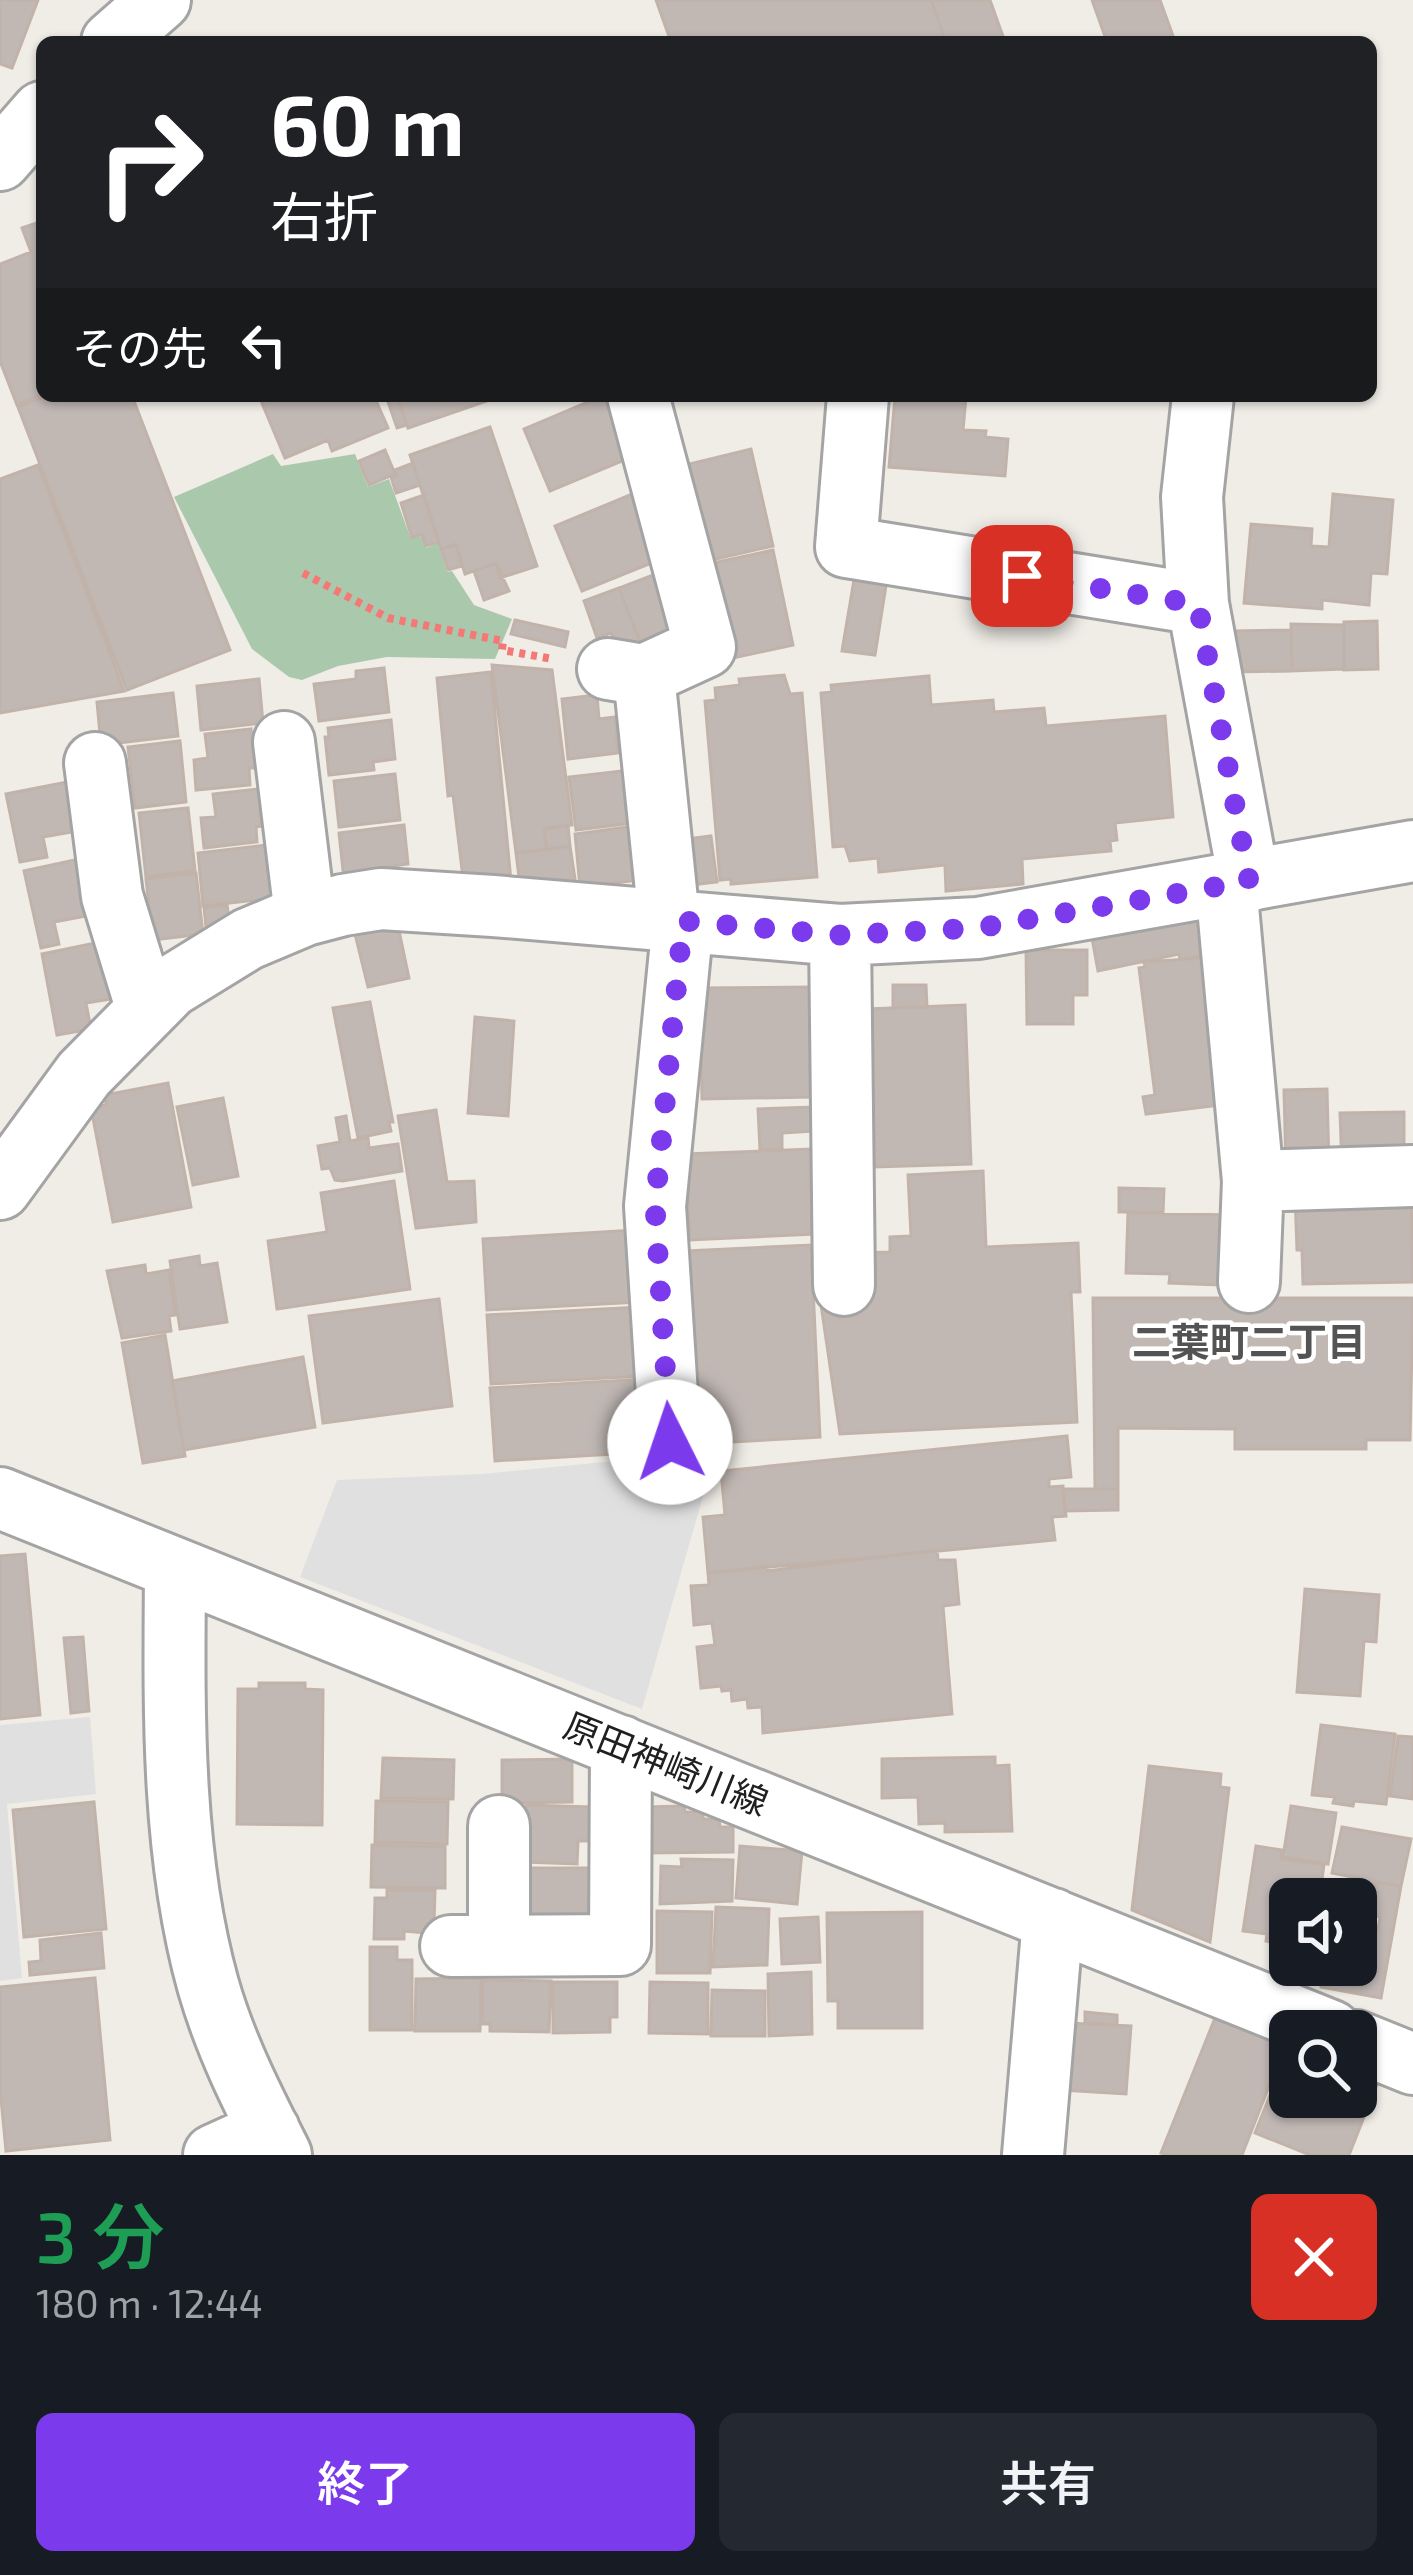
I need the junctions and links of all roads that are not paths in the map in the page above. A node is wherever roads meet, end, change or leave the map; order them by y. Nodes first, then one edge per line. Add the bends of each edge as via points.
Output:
1 (160, 0) edge
2 (119, 36) edge
3 (36, 119) edge
4 (0, 160) edge
5 (640, 402) edge
6 (858, 402) edge
7 (1202, 402) edge
8 (1198, 604) junction
9 (284, 742) dead end
10 (95, 763) dead end
11 (1413, 851) edge
12 (1237, 883) junction
13 (305, 915) junction
14 (676, 921) junction
15 (840, 935) junction
16 (146, 1007) junction
17 (1413, 1176) edge
18 (1253, 1181) junction
19 (0, 1189) edge
20 (1249, 1282) dead end
21 (844, 1285) dead end
22 (670, 1442) dead end
23 (0, 1498) edge
24 (176, 1570) junction
25 (621, 1746) junction
26 (500, 1826) dead end
27 (1053, 1919) junction
28 (1279, 2010) edge
29 (1377, 2049) edge
30 (1413, 2064) edge
31 (275, 2143) edge
32 (214, 2155) edge
33 (1033, 2155) edge

1 - 2 street
3 - 4 street
5 - 14 street via 706,647 626,672
6 - 8 street via 847,547
7 - 8 street via 1192,497
8 - 12 street
9 - 13 street
10 - 16 street via 112,896
11 - 12 street
12 - 15 street via 978,928
12 - 18 street
13 - 14 street via 382,899
13 - 16 street via 221,953
14 - 15 street
14 - 22 street via 655,1206
15 - 21 street
16 - 19 street via 84,1074
17 - 18 street
18 - 20 street
23 - 24 street, 原田神崎川線
24 - 25 street, 原田神崎川線
24 - 31 street via 190,1910 220,2024
25 - 26 street via 620,1945 475,1946
25 - 27 street, 原田神崎川線
27 - 28 street, 原田神崎川線
27 - 33 street
29 - 30 street
31 - 32 street

